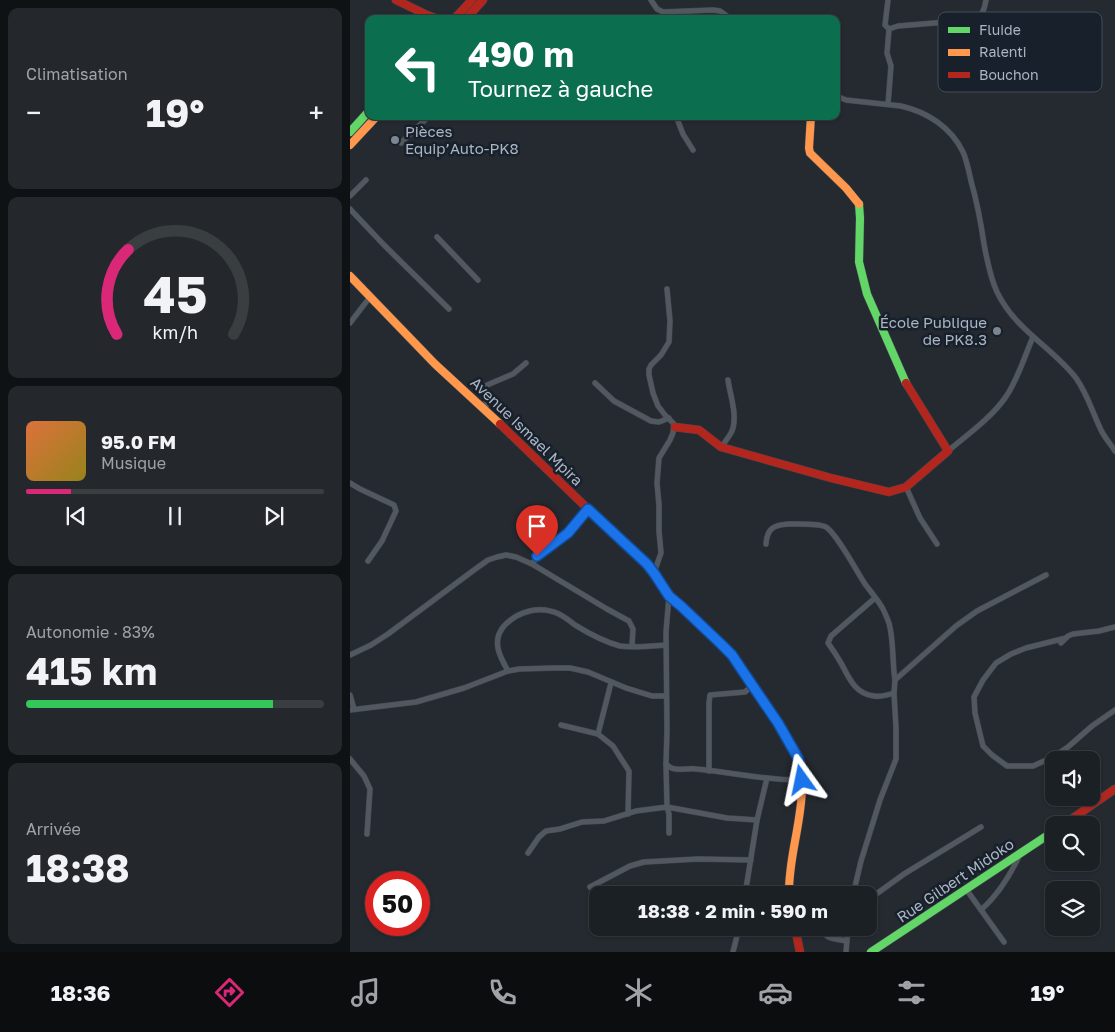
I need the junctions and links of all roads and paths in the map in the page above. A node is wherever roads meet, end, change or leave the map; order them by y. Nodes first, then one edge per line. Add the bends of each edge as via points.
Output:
1 (396, 0) edge
2 (472, 0) edge
3 (483, 0) edge
4 (651, 0) edge
5 (888, 0) edge
6 (657, 9) junction
7 (424, 15) edge
8 (458, 15) edge
9 (470, 15) edge
10 (658, 15) edge
11 (725, 15) edge
12 (938, 23) edge
13 (889, 29) junction
14 (840, 98) edge
15 (888, 104) junction
16 (365, 115) edge
17 (373, 120) edge
18 (425, 120) edge
19 (678, 120) edge
20 (811, 120) edge
21 (350, 132) edge
22 (401, 143) dead end
23 (350, 145) edge
24 (693, 150) dead end
25 (366, 180) dead end
26 (350, 196) edge
27 (350, 209) edge
28 (437, 237) dead end
29 (350, 276) edge
30 (478, 280) dead end
31 (667, 289) dead end
32 (370, 297) junction
33 (449, 309) dead end
34 (350, 323) edge
35 (1033, 337) junction
36 (526, 364) dead end
37 (728, 380) dead end
38 (595, 383) dead end
39 (486, 410) junction
40 (668, 418) junction
41 (675, 428) junction
42 (720, 447) junction
43 (948, 451) junction
44 (1115, 451) edge
45 (350, 483) edge
46 (906, 487) junction
47 (588, 509) junction
48 (766, 544) dead end
49 (937, 544) dead end
50 (368, 562) dead end
51 (532, 564) junction
52 (654, 573) junction
53 (1046, 575) dead end
54 (669, 596) junction
55 (875, 598) junction
56 (1115, 627) edge
57 (1066, 638) junction
58 (1061, 643) dead end
59 (666, 644) junction
60 (632, 646) junction
61 (350, 655) edge
62 (508, 671) junction
63 (895, 680) junction
64 (611, 683) junction
65 (753, 685) junction
66 (894, 693) junction
67 (350, 696) edge
68 (666, 696) junction
69 (352, 709) edge
70 (1115, 710) edge
71 (560, 725) dead end
72 (598, 734) junction
73 (350, 759) edge
74 (666, 764) junction
75 (709, 771) junction
76 (767, 778) junction
77 (802, 780) junction
78 (1115, 789) edge
79 (667, 807) junction
80 (628, 814) junction
81 (1076, 816) edge
82 (757, 820) junction
83 (981, 827) dead end
84 (668, 833) dead end
85 (367, 834) dead end
86 (1045, 837) edge
87 (528, 853) dead end
88 (1021, 853) junction
89 (751, 860) junction
90 (592, 886) edge
91 (747, 886) edge
92 (788, 886) edge
93 (856, 886) edge
94 (966, 889) junction
95 (877, 894) edge
96 (980, 910) junction
97 (737, 936) edge
98 (797, 936) edge
99 (826, 936) edge
100 (847, 936) edge
101 (846, 941) junction
102 (1004, 942) dead end
103 (733, 952) edge
104 (800, 952) edge
105 (846, 952) edge
106 (871, 952) edge

1 - 7 main road
2 - 8 main road
3 - 9 main road
4 - 6 street
5 - 13 street via 885,25
6 - 10 street
6 - 11 street via 663,12 713,10
12 - 13 street
13 - 15 street
14 - 15 street
15 - 35 street via 908,107 932,119 949,132 960,147 977,203 996,290 1011,315
16 - 21 main road
17 - 23 main road
18 - 22 street
19 - 24 street
20 - 43 main road via 810,153 859,204 859,262 867,294 907,384
25 - 26 street
27 - 33 street
28 - 30 street
29 - 32 main road, Avenue Ismael Mpira
31 - 40 street via 668,342 651,365 649,375 658,406
32 - 34 street
32 - 39 main road, Avenue Ismael Mpira via 435,364
35 - 43 street via 1005,398
35 - 44 street via 1075,377
36 - 39 street via 486,387
37 - 42 street via 734,420
38 - 40 street via 614,401 651,421
39 - 47 main road, Avenue Ismael Mpira
40 - 41 street
41 - 42 main road via 699,430
41 - 52 street via 659,458 657,483 661,553
42 - 46 main road via 874,489 890,492
43 - 46 main road
45 - 50 street via 394,505 396,512
46 - 49 street via 920,518
47 - 51 street via 568,533 545,549
47 - 52 main road, Avenue Ismael Mpira
48 - 55 street via 770,530 778,526 827,528
51 - 60 street via 629,621 633,629
51 - 61 street via 506,556 488,560 388,634
52 - 54 main road, Avenue Ismael Mpira
53 - 63 street via 977,611
54 - 59 street
54 - 65 main road, Avenue Ismael Mpira via 732,655
55 - 63 street via 888,621
55 - 66 street via 831,636 828,643 859,690 872,696
56 - 57 street
57 - 58 street
57 - 70 street via 1026,648 996,663 974,696 983,746 1007,766 1033,766 1068,747
59 - 60 street
59 - 68 street
60 - 62 street via 604,640 559,614 531,611 512,618 496,640
62 - 64 street via 570,668
62 - 69 street via 416,702
63 - 66 street
64 - 68 street via 652,696
64 - 72 street
65 - 75 street via 744,692 710,695
65 - 77 main road, Avenue Ismael Mpira via 798,758
66 - 93 street via 896,759 880,800
67 - 69 street
68 - 74 street
71 - 72 street
72 - 80 street via 614,746 629,771
73 - 85 street via 370,789
74 - 75 street via 677,770
74 - 79 street
75 - 76 street
76 - 77 street
76 - 82 street
77 - 92 main road, Avenue Ismael Mpira
78 - 81 main road
79 - 80 street
79 - 82 street
79 - 84 street
80 - 87 street via 546,831
82 - 89 street
83 - 95 street
86 - 88 main road, Rue Gilbert Midoko
88 - 94 main road, Rue Gilbert Midoko
88 - 96 street via 996,895
89 - 90 street via 644,862
89 - 91 street
94 - 96 street
94 - 106 main road, Rue Gilbert Midoko
96 - 102 street
97 - 103 street
98 - 104 main road
99 - 101 street
100 - 101 street
101 - 105 street

